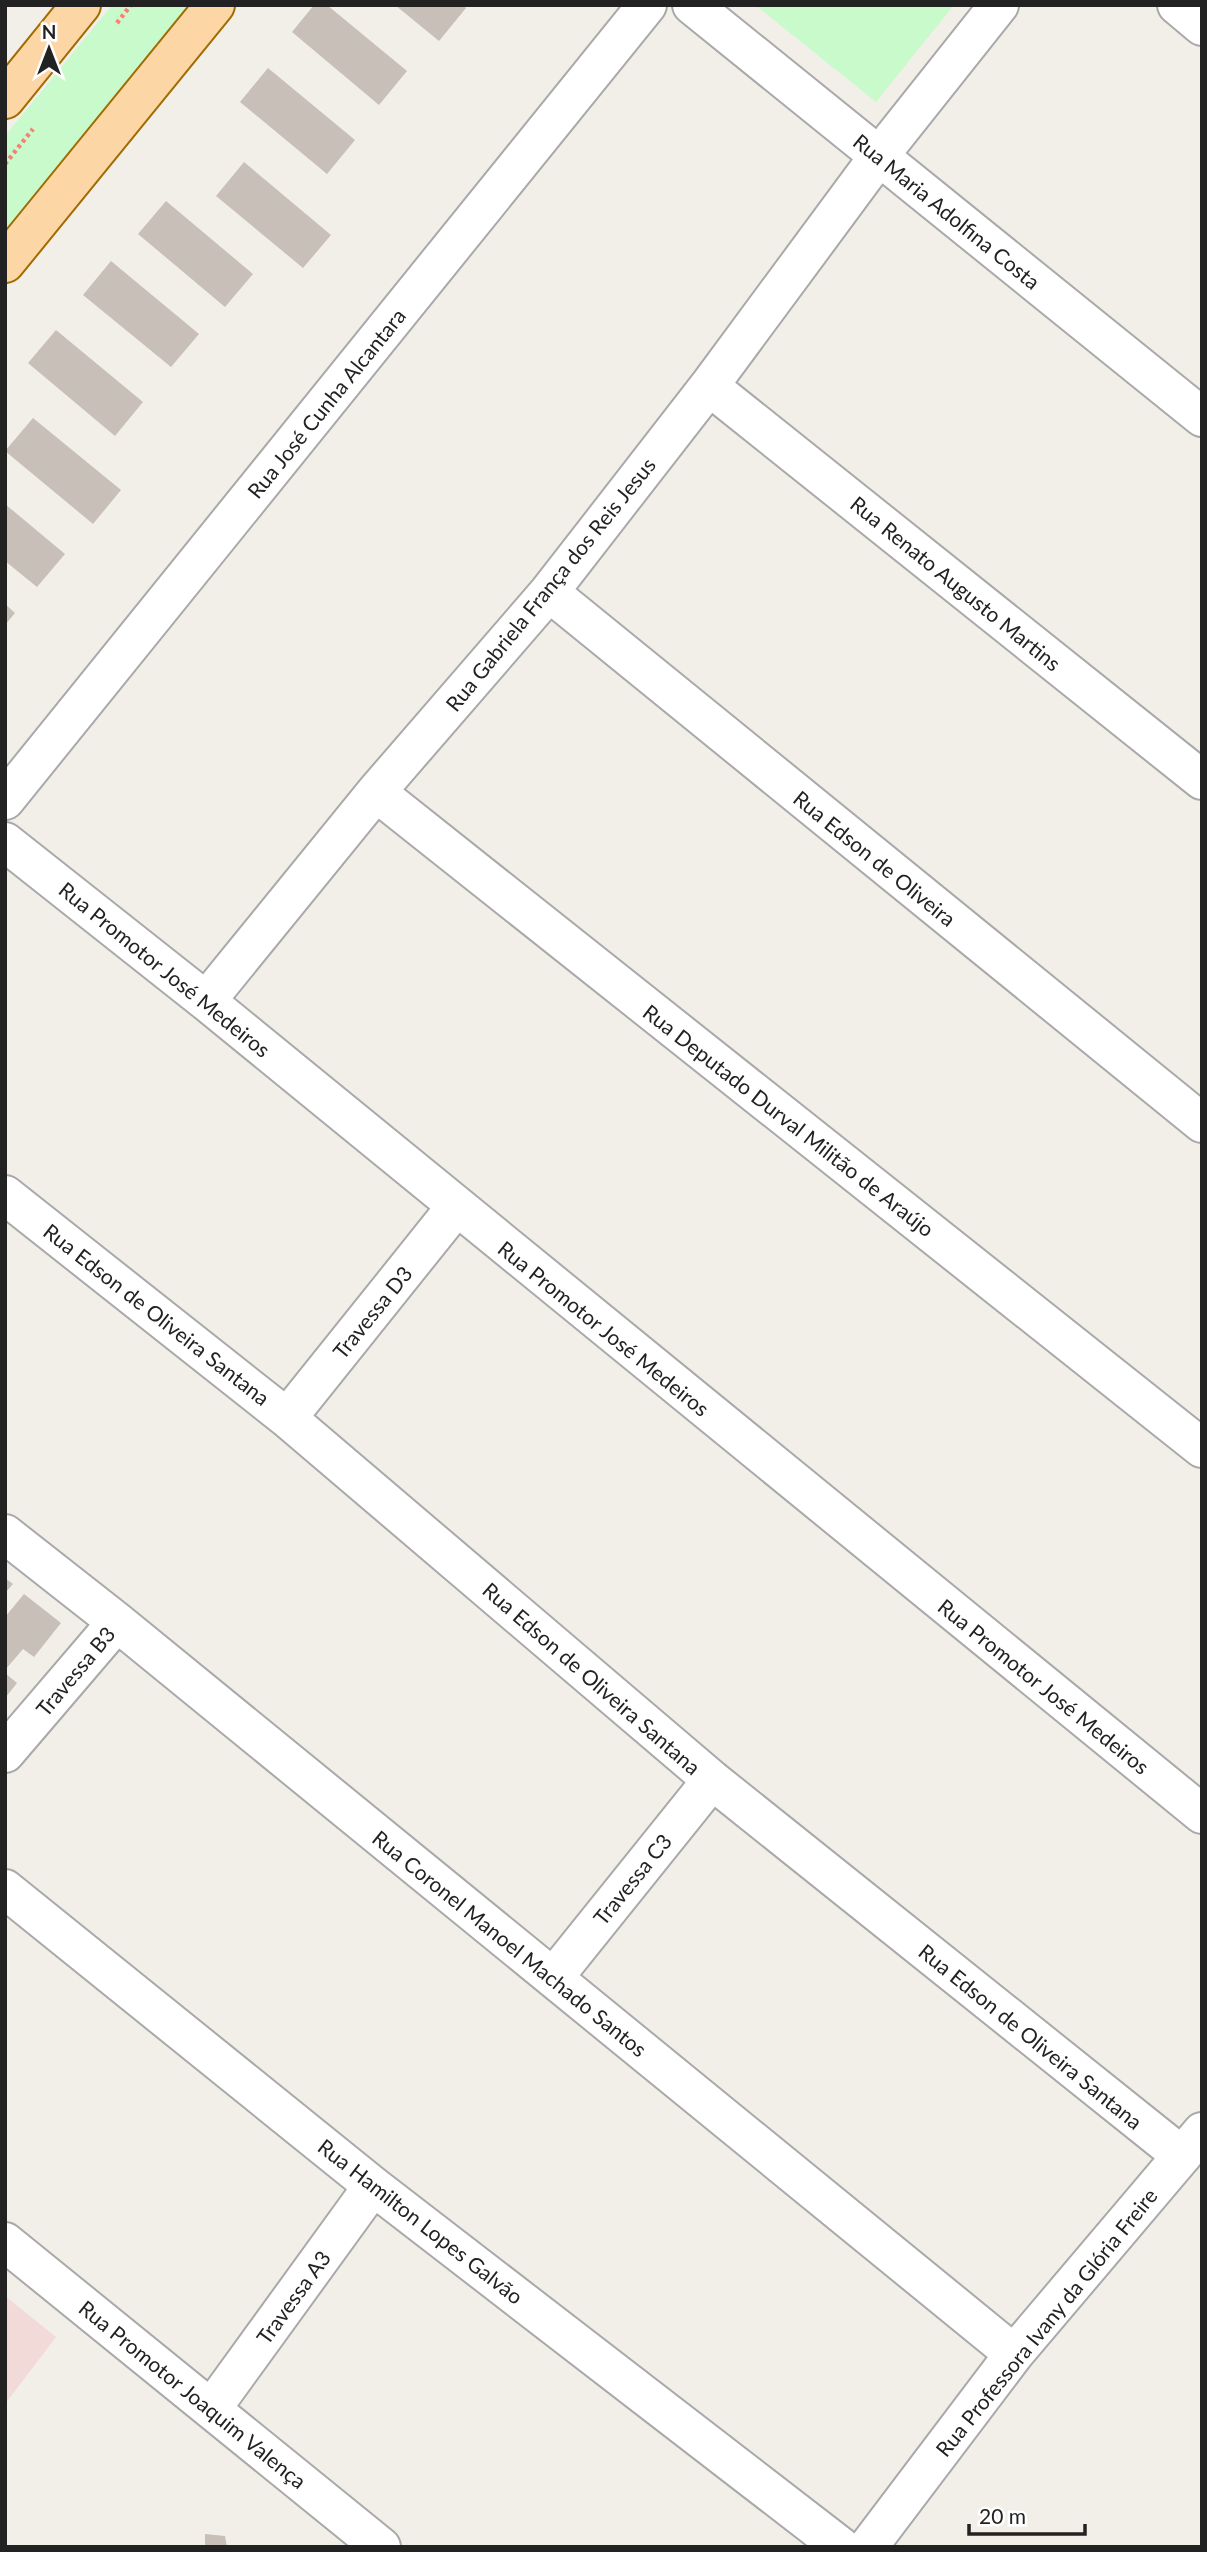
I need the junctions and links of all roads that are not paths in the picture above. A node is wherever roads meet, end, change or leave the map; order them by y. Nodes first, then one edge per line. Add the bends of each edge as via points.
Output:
1 (81, 5) edge
2 (215, 5) edge
3 (647, 5) edge
4 (692, 5) edge
5 (999, 5) edge
6 (1177, 5) edge
7 (1202, 26) edge
8 (5, 99) edge
9 (879, 156) junction
10 (5, 263) edge
11 (709, 387) junction
12 (1202, 417) edge
13 (549, 592) junction
14 (1202, 780) edge
15 (376, 792) junction
16 (5, 800) edge
17 (5, 842) edge
18 (206, 1001) junction
19 (1202, 1123) edge
20 (5, 1195) edge
21 (456, 1207) junction
22 (287, 1418) junction
23 (1202, 1448) edge
24 (5, 1534) edge
25 (117, 1622) junction
26 (5, 1754) edge
27 (712, 1780) junction
28 (1202, 1814) edge
29 (5, 1889) edge
30 (553, 1978) junction
31 (1192, 2144) edge
32 (373, 2186) junction
33 (5, 2242) edge
34 (1014, 2354) junction
35 (212, 2408) junction
36 (381, 2547) edge
37 (841, 2547) edge
38 (868, 2547) edge

1 - 8 main road
2 - 10 main road
3 - 16 street, Rua José Cunha Alcantara
4 - 9 street, Rua Maria Adolfina Costa
5 - 9 street, Rua Gabriela França dos Reis Jesus
6 - 7 street
9 - 11 street, Rua Gabriela França dos Reis Jesus
9 - 12 street, Rua Maria Adolfina Costa
11 - 13 street, Rua Gabriela França dos Reis Jesus
11 - 14 street, Rua Renato Augusto Martins
13 - 15 street, Rua Gabriela França dos Reis Jesus
13 - 19 street, Rua Edson de Oliveira
15 - 18 street, Rua Gabriela França dos Reis Jesus
15 - 23 street, Rua Deputado Durval Militão de Araújo
17 - 18 street, Rua Promotor José Medeiros
18 - 21 street, Rua Promotor José Medeiros
20 - 22 street, Rua Edson de Oliveira Santana
21 - 22 street, Travessa D3
21 - 28 street, Rua Promotor José Medeiros
22 - 27 street, Rua Edson de Oliveira Santana
24 - 25 street, Rua Coronel Manoel Machado Santos
25 - 26 street, Travessa B3
25 - 30 street, Rua Coronel Manoel Machado Santos
27 - 30 street, Travessa C3
27 - 31 street, Rua Edson de Oliveira Santana
29 - 32 street, Rua Hamilton Lopes Galvão
30 - 34 street, Rua Coronel Manoel Machado Santos
31 - 34 street, Rua Professora Ivany da Glória Freire
32 - 35 street, Travessa A3
32 - 37 street, Rua Hamilton Lopes Galvão
33 - 35 street, Rua Promotor Joaquim Valença
34 - 38 street, Rua Professora Ivany da Glória Freire
35 - 36 street, Rua Promotor Joaquim Valença

